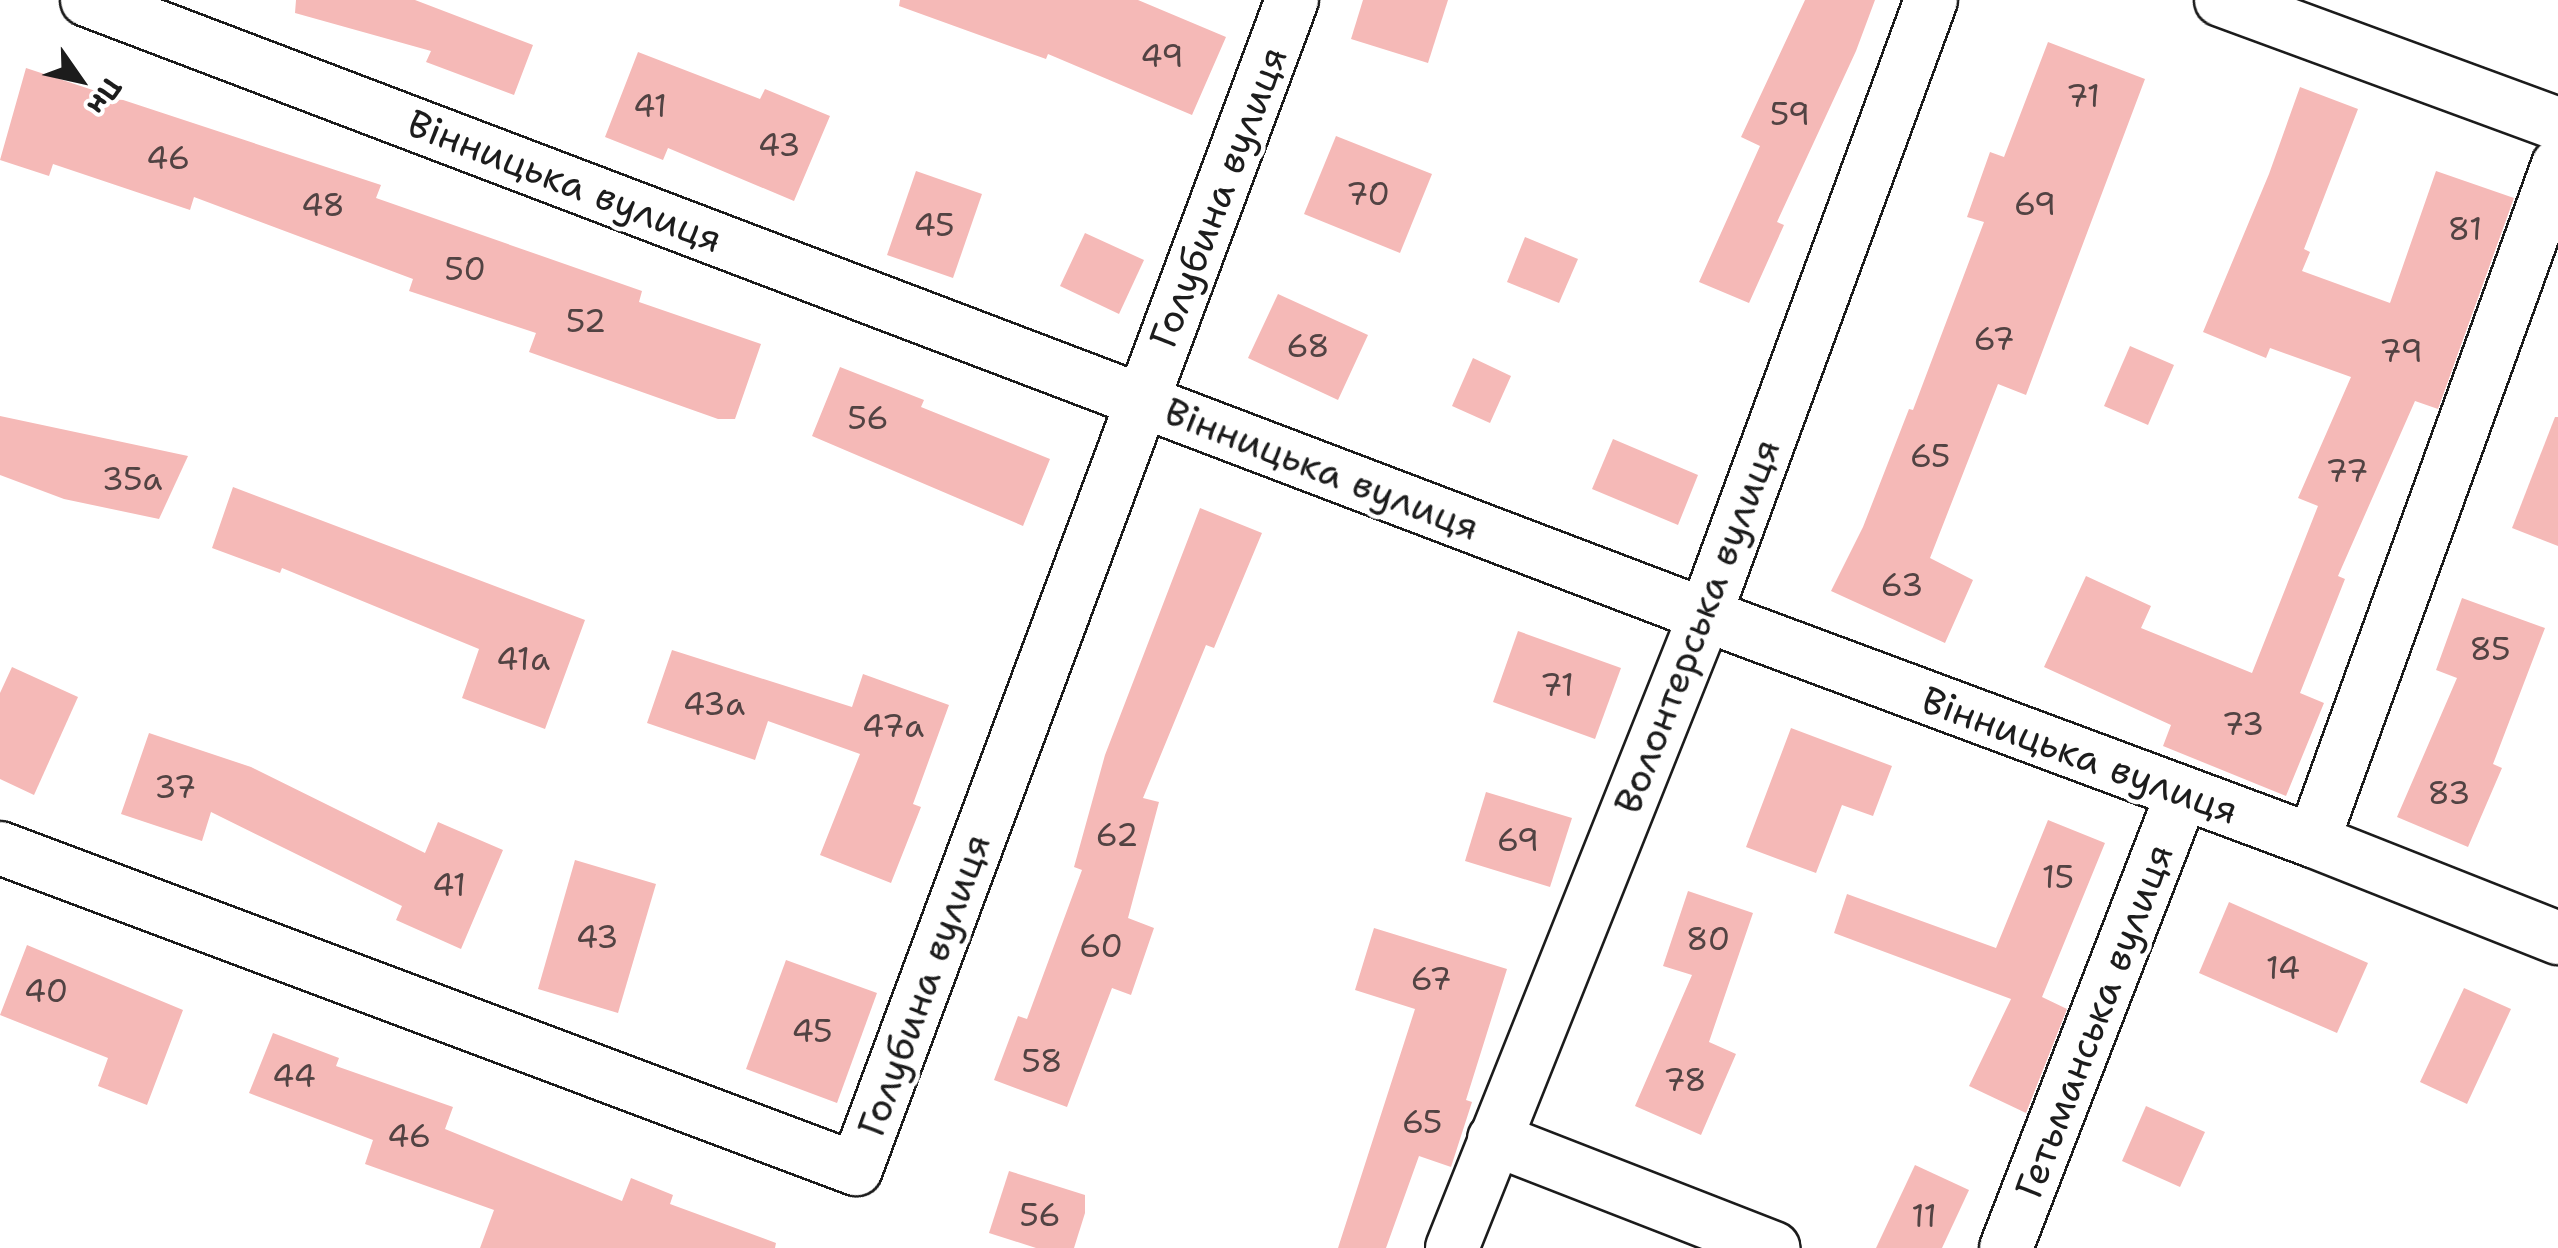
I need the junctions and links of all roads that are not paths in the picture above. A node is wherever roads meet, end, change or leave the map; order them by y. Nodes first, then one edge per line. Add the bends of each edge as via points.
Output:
1 (87, 0) edge
2 (1292, 0) edge
3 (1931, 0) edge
4 (2221, 0) edge
5 (2558, 124) edge
6 (2558, 165) edge
7 (1142, 400) junction
8 (1705, 615) junction
9 (2182, 794) junction
10 (2312, 840) junction
11 (0, 848) edge
12 (2558, 938) edge
13 (1494, 1139) junction
14 (1452, 1248) edge
15 (1773, 1248) edge
16 (2006, 1248) edge

1 - 7 street, Вінницька вулиця
2 - 7 street, Голубина вулиця
3 - 8 street, Волонтерська вулиця
4 - 5 street
6 - 10 street
7 - 8 street, Вінницька вулиця
7 - 11 street, Голубина вулиця via 856,1169
8 - 9 street, Вінницька вулиця
8 - 13 street, Волонтерська вулиця
9 - 10 street, Вінницька вулиця
9 - 16 street, Гетьманська вулиця
10 - 12 street, Вінницька вулиця
13 - 14 street, Волонтерська вулиця
13 - 15 street

